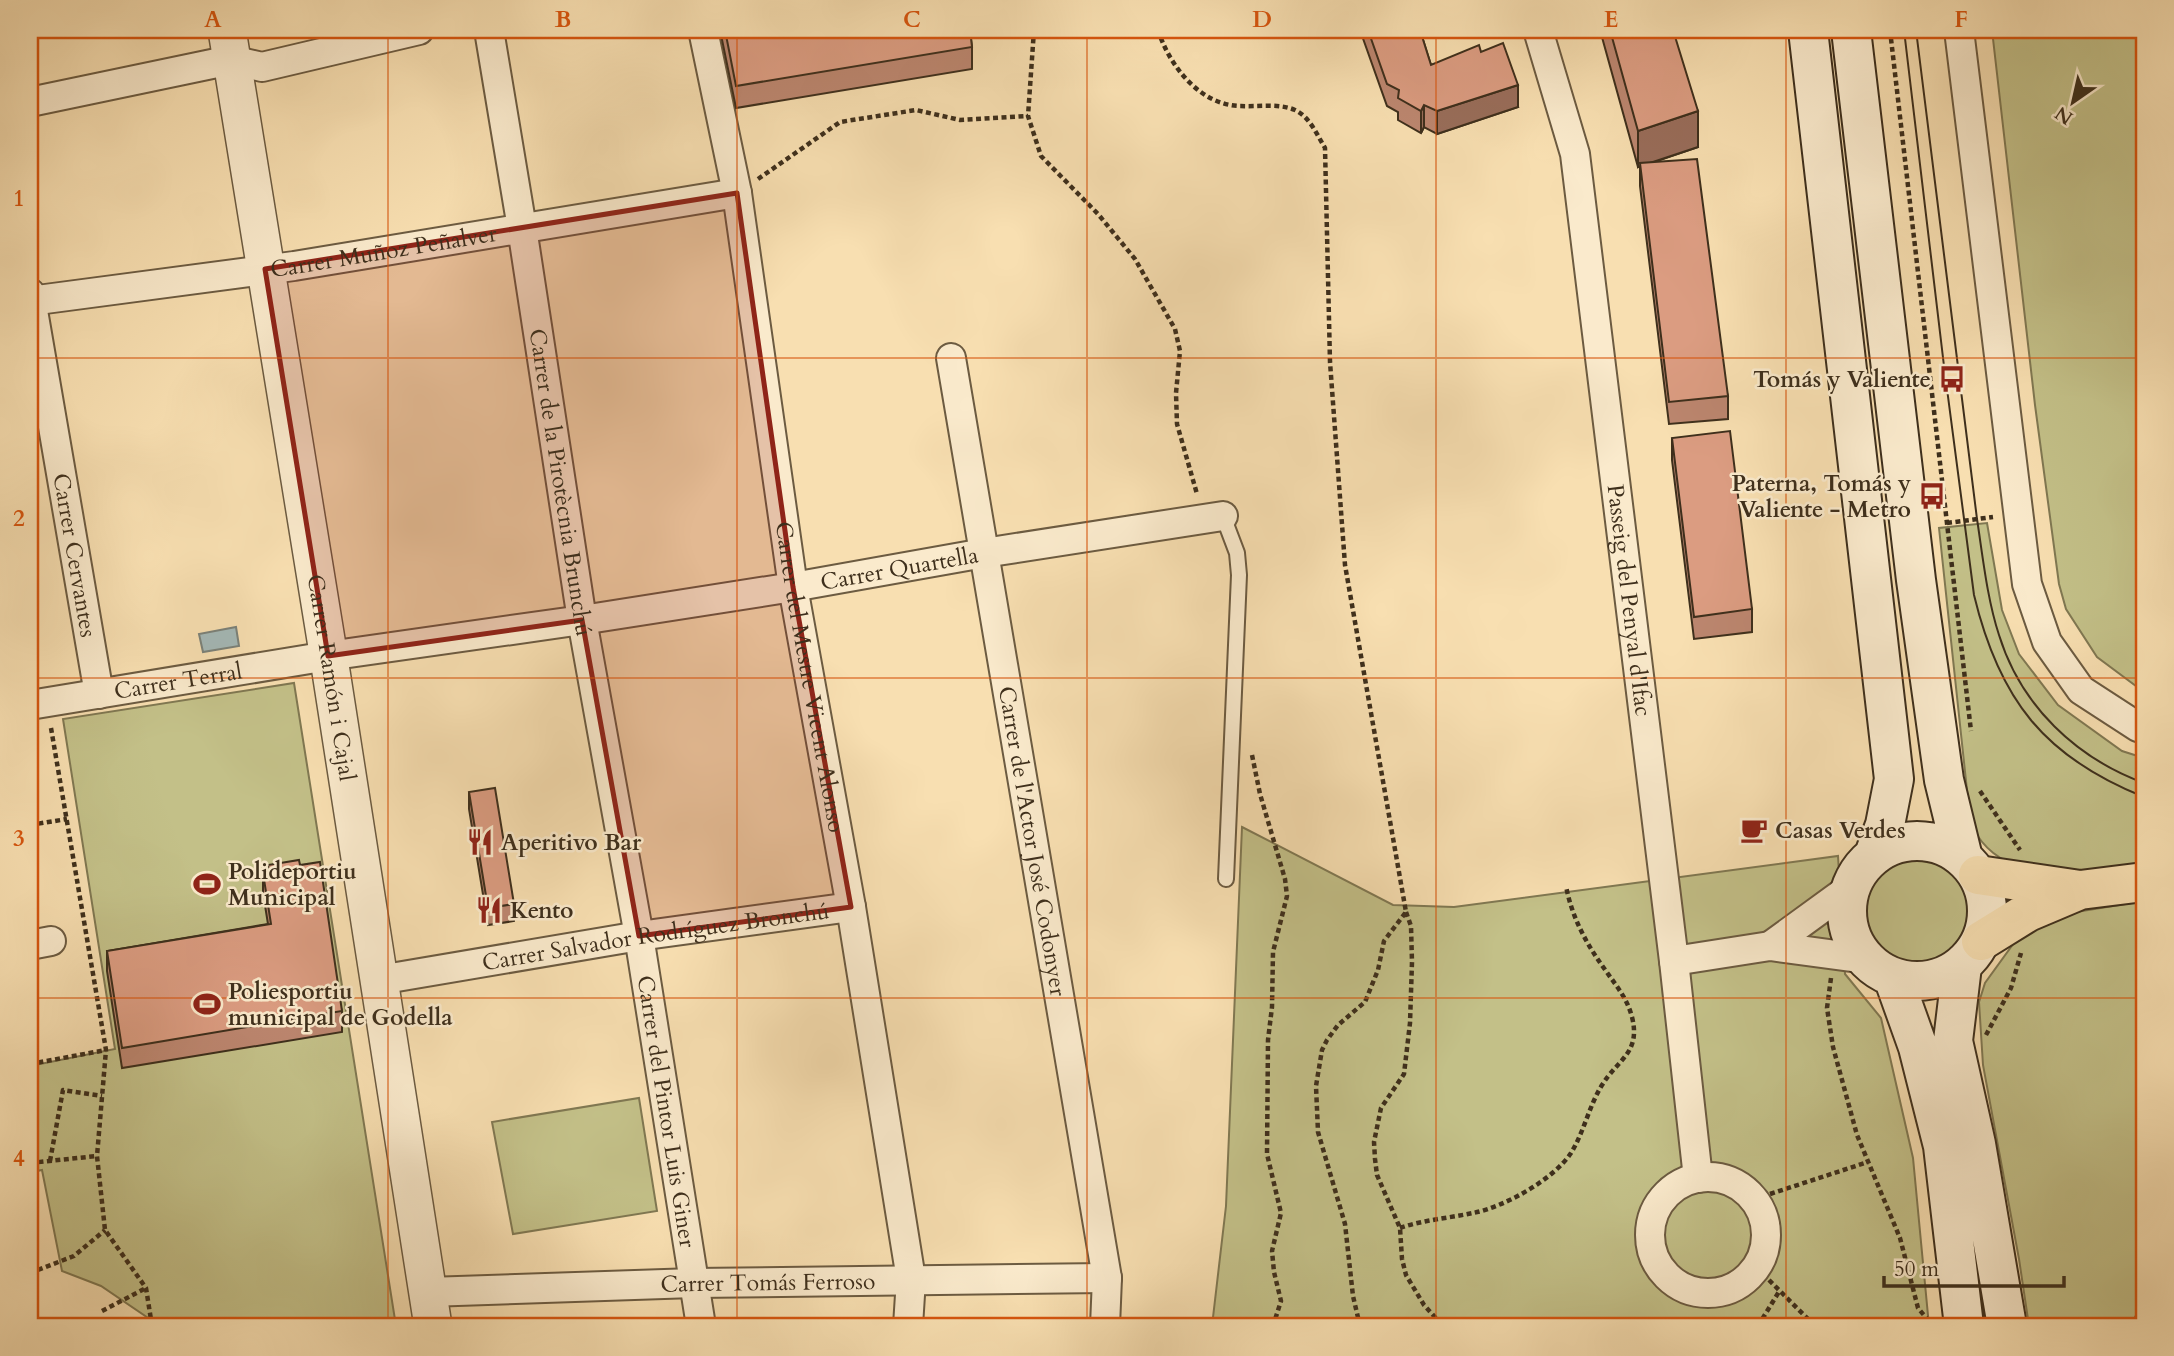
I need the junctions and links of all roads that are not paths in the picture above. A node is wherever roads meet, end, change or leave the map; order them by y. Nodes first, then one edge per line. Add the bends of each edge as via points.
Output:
1 (419, 30) edge
2 (489, 30) edge
3 (703, 30) edge
4 (1538, 30) edge
5 (1808, 30) edge
6 (1851, 30) edge
7 (1959, 30) edge
8 (229, 45) edge
9 (30, 102) edge
10 (737, 193) junction
11 (522, 228) junction
12 (265, 269) junction
13 (30, 298) edge
14 (951, 358) dead end
15 (1214, 517) joint
16 (984, 553) junction
17 (793, 587) junction
18 (582, 620) junction
19 (328, 656) junction
20 (99, 694) junction
21 (38, 704) edge
22 (2144, 729) edge
23 (1874, 855) junction
24 (1970, 867) junction
25 (1226, 879) dead end
26 (2144, 882) edge
27 (1851, 887) junction
28 (2080, 890) junction
29 (851, 907) junction
30 (639, 936) junction
31 (1770, 946) junction
32 (1972, 953) junction
33 (1674, 961) junction
34 (1880, 968) junction
35 (379, 980) junction
36 (1698, 1178) junction
37 (1107, 1278) junction
38 (911, 1279) junction
39 (694, 1283) junction
40 (431, 1309) edge
41 (701, 1326) edge
42 (908, 1326) edge
43 (1105, 1326) edge
44 (1964, 1326) edge
45 (2007, 1326) edge

1 - 8 street via 262,67
2 - 11 street, Carrer de la Pirotècnia Brunchú
3 - 10 street, Carrer del Mestre Vicent Alonso
4 - 33 street, Passeig del Penyal d'Ifac via 1575,154
5 - 23 main road via 1894,779
6 - 24 main road via 1944,780
7 - 22 street via 2027,584 2047,642 2081,690
8 - 9 street
8 - 12 street, Carrer Ramón i Cajal
10 - 11 street, Carrer Muñoz Peñalver
10 - 17 street, Carrer del Mestre Vicent Alonso
11 - 12 street, Carrer Muñoz Peñalver
11 - 18 street, Carrer de la Pirotècnia Brunchú
12 - 13 street, Carrer Muñoz Peñalver
12 - 19 street, Carrer Ramón i Cajal
13 - 20 street, Carrer Cervantes
14 - 16 street, Carrer de l'Actor José Codonyer
15 - 16 street, Carrer Quartella
15 - 25 lane via 1237,553 1240,575
16 - 17 street, Carrer Quartella
16 - 37 street, Carrer de l'Actor José Codonyer
17 - 18 street, Carrer Quartella
17 - 29 street, Carrer del Mestre Vicent Alonso
18 - 19 street, Carrer Quartella
18 - 30 street, Carrer de la Pirotècnia Brunchú
19 - 20 street, Carrer Terral
19 - 35 street, Carrer Ramón i Cajal
20 - 21 street, Carrer Terral
23 - 24 main road via 1891,846 1929,842 1947,848
23 - 27 main road
24 - 28 main road
24 - 32 main road via 1986,897 1987,919
26 - 28 main road
27 - 31 street
27 - 34 main road via 1847,913 1852,938
28 - 32 main road via 2028,912
29 - 30 street, Carrer Salvador Rodríguez Bronchú
29 - 38 street, Carrer del Mestre Vicent Alonso
30 - 35 street, Carrer Salvador Rodríguez Bronchú
30 - 39 street, Carrer del Pintor Luis Giner
31 - 33 street
31 - 34 street
32 - 34 main road via 1947,975 1929,981 1911,981
32 - 45 main road via 1953,1041
33 - 36 street, Passeig del Penyal d'Ifac
34 - 44 main road via 1918,1047 1943,1146
35 - 40 street, Carrer Ramón i Cajal
36 - 36 street via 1679,1184 1663,1197 1649,1235 1653,1256 1664,1274 1679,1286 1718,1293 1753,1273 1763,1255 1764,1217 1754,1199 1739,1186 1720,1178
37 - 38 street, Carrer Tomás Ferroso
37 - 43 street, Carrer de l'Actor José Codonyer
38 - 39 street, Carrer Tomás Ferroso
38 - 42 street, Carrer del Mestre Vicent Alonso
39 - 40 street, Carrer Tomás Ferroso
39 - 41 street, Carrer del Pintor Luis Giner

